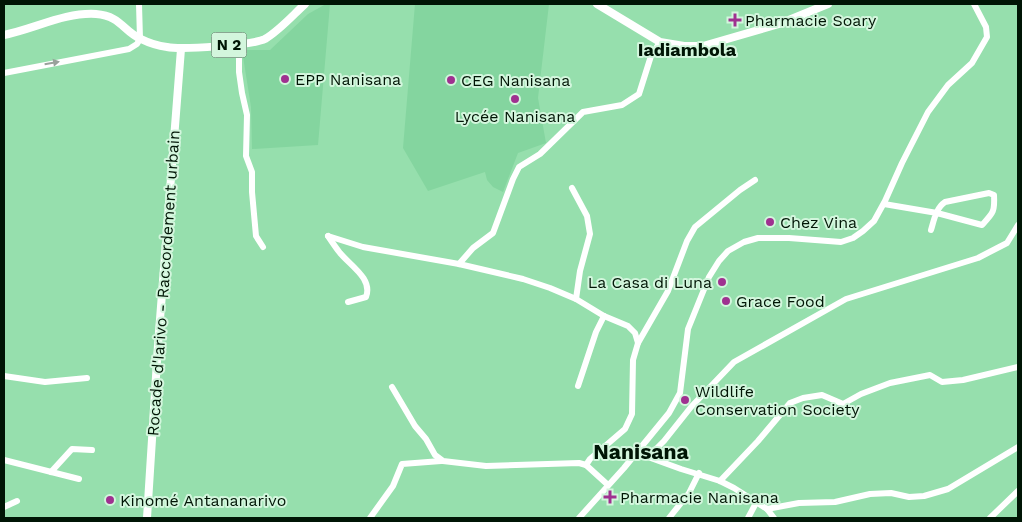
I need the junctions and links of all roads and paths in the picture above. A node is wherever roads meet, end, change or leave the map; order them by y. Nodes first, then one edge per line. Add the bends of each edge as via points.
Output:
1 (139, 4) edge
2 (305, 4) edge
3 (597, 4) edge
4 (828, 4) edge
5 (974, 4) edge
6 (4, 35) edge
7 (140, 39) junction
8 (660, 42) junction
9 (236, 44) junction
10 (180, 49) junction
11 (4, 73) edge
12 (755, 180) dead end
13 (572, 188) dead end
14 (884, 204) junction
15 (936, 213) junction
16 (1018, 225) edge
17 (931, 230) dead end
18 (263, 247) dead end
19 (459, 264) junction
20 (576, 299) junction
21 (348, 302) dead end
22 (604, 316) junction
23 (638, 343) junction
24 (1018, 367) edge
25 (4, 376) edge
26 (87, 378) dead end
27 (578, 386) dead end
28 (392, 387) dead end
29 (1018, 447) edge
30 (92, 450) dead end
31 (635, 455) junction
32 (648, 457) junction
33 (4, 460) edge
34 (442, 461) junction
35 (586, 465) junction
36 (51, 472) junction
37 (699, 473) junction
38 (79, 479) dead end
39 (720, 481) junction
40 (608, 485) junction
41 (1018, 491) edge
42 (17, 501) dead end
43 (756, 503) junction
44 (4, 507) edge
45 (767, 510) junction
46 (147, 518) edge
47 (370, 518) edge
48 (579, 518) edge
49 (670, 518) edge
50 (748, 518) edge
51 (774, 518) edge
52 (990, 518) edge

1 - 7 street
2 - 9 main road, N 2 via 265,39
3 - 8 main road
4 - 8 main road via 779,24 703,46
5 - 14 street via 986,27 987,37 972,62 948,85 928,112
6 - 7 main road, N 2 via 69,17 94,14 108,16 121,23
7 - 10 main road, N 2
11 -> 7 street via 129,49
8 - 19 street via 651,56 639,94 622,105 583,112 540,154 519,167 493,233
9 - 10 main road, N 2
9 - 18 street via 247,115 246,156 252,172 256,236
10 - 46 main road, Rocade d'Iarivo - Raccordement urbain
12 - 23 street via 695,227 668,291
13 - 20 street via 587,216 590,234
14 - 15 street
14 - 31 street via 874,221 863,231 841,242 758,238 728,251 709,277 688,329 680,393 669,413
15 - 15 street via 982,225 995,208 994,195 989,193 945,202
15 - 17 street
16 - 32 street via 1006,243 978,258 846,298 734,362
19 - 20 street via 550,288
19 - 21 street via 363,247 328,236 365,280 366,297
20 - 22 street
22 - 23 street via 628,326
22 - 27 street
23 - 35 street via 633,360 632,414 625,429
24 - 39 street via 964,380 942,382 930,375 890,383 843,404 822,395 790,402
25 - 26 street via 46,382
28 - 34 street via 434,455
29 - 45 street via 948,489 924,496 870,494 835,502 798,503
30 - 36 street via 72,449
31 - 32 street
31 - 40 street
32 - 37 street
33 - 36 street
34 - 35 street via 486,466 570,462
34 - 47 street via 402,464 393,486
35 - 40 street
36 - 38 street
37 - 39 street
37 - 49 street
39 - 43 street
40 - 48 street
41 - 52 street
42 - 44 street
43 - 45 street
43 - 50 street
45 - 51 street

